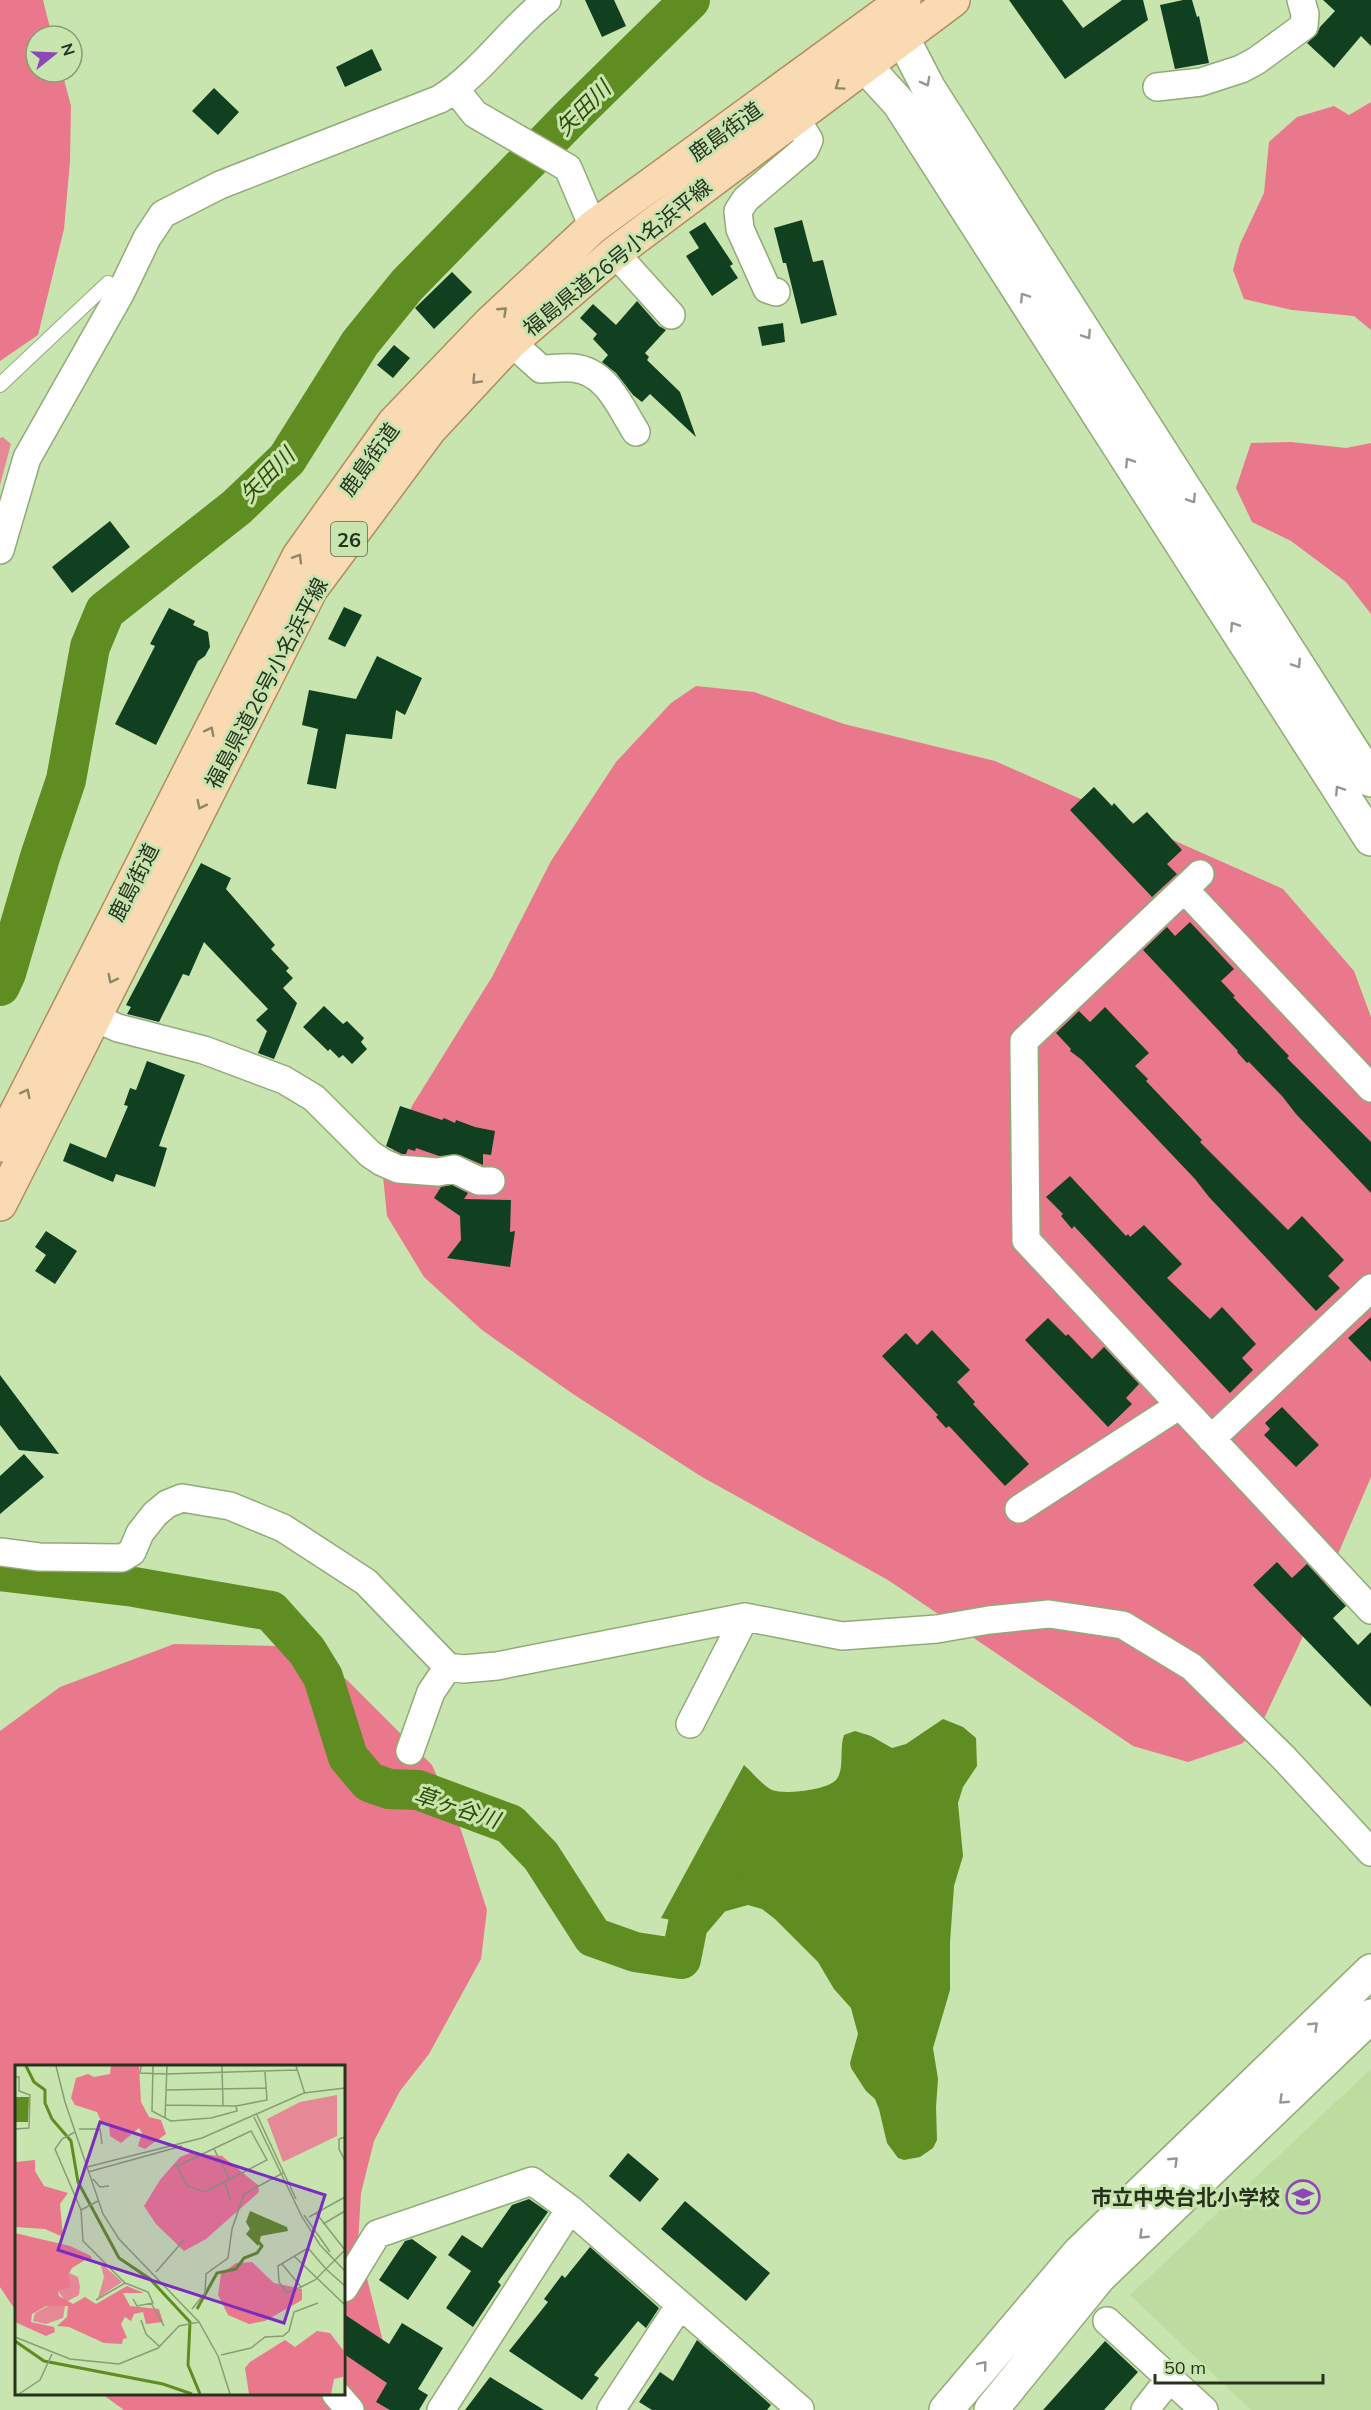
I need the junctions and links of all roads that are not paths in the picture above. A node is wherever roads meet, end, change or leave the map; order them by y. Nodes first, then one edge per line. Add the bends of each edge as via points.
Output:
1 (547, 0) edge
2 (953, 0) edge
3 (1301, 0) edge
4 (898, 17) edge
5 (1303, 36) dead end
6 (846, 41) junction
7 (1275, 46) junction
8 (866, 67) junction
9 (1156, 87) dead end
10 (455, 89) junction
11 (795, 117) junction
12 (593, 227) junction
13 (615, 253) junction
14 (121, 292) junction
15 (776, 292) dead end
16 (671, 315) dead end
17 (512, 342) junction
18 (0, 385) edge
19 (636, 432) dead end
20 (0, 550) edge
21 (1371, 780) edge
22 (1371, 839) edge
23 (93, 1017) junction
24 (1371, 1088) edge
25 (0, 1145) edge
26 (491, 1181) dead end
27 (0, 1204) edge
28 (1371, 1288) edge
29 (1180, 1405) junction
30 (1211, 1439) junction
31 (1019, 1509) dead end
32 (0, 1552) edge
33 (1371, 1610) edge
34 (745, 1617) junction
35 (448, 1667) junction
36 (690, 1724) dead end
37 (410, 1751) dead end
38 (1366, 1838) edge
39 (1371, 1971) edge
40 (1371, 2016) edge
41 (570, 2209) junction
42 (345, 2286) edge
43 (680, 2305) junction
44 (1107, 2321) dead end
45 (1170, 2378) junction
46 (337, 2395) edge
47 (350, 2410) edge
48 (441, 2410) edge
49 (611, 2410) edge
50 (799, 2410) edge
51 (946, 2410) edge
52 (992, 2410) edge
53 (1145, 2410) edge
54 (1204, 2410) edge

1 - 10 street via 526,16
2 - 4 main road, 福島県道26号小名浜平線 / 26
3 - 7 street via 1304,26
4 - 6 main road, 鹿島街道 / 26
4 - 8 main road, 福島県道26号小名浜平線 / 26
4 -> 21 street via 929,89
5 - 7 street
6 - 8 street
6 - 12 main road, 鹿島街道 / 26
7 - 9 street via 1249,65 1214,79
8 -> 11 main road, 福島県道26号小名浜平線 / 26
22 -> 8 street via 899,103
10 - 12 street via 475,114 568,168
10 - 14 street via 440,99 220,184 163,214
11 - 13 main road, 福島県道26号小名浜平線 / 26
11 - 15 street via 809,140 805,149 738,210 740,229 767,289
25 -> 12 main road, 鹿島街道 / 26 via 298,556 394,423 491,322
13 - 16 street
13 - 17 main road, 福島県道26号小名浜平線 / 26
14 - 18 lane via 108,283
14 - 20 street via 27,458
17 - 19 street via 541,369 572,368 597,376
17 -> 23 main road, 福島県道26号小名浜平線 / 26 via 430,429 311,589
23 - 26 street via 118,1028 204,1050 284,1080 314,1098 381,1162 398,1169 454,1169 479,1181
23 - 27 main road, 福島県道26号小名浜平線 / 26
24 - 29 street via 1192,882 1024,1041 1026,1240
28 - 30 street
29 - 30 street
29 - 31 street
30 - 33 street
32 - 35 street via 39,1557 122,1558 132,1552 140,1533 167,1504 182,1498 230,1506 283,1528 366,1582
34 - 35 street via 497,1666
34 - 36 street
34 - 38 street via 842,1636 938,1629 1049,1614 1123,1625 1192,1667
35 - 37 street via 431,1692
51 -> 39 street via 1078,2253
40 -> 52 street via 1099,2277
41 - 42 street via 532,2181 377,2234
41 - 43 street
41 - 48 street
43 - 49 street
43 - 50 street
44 - 45 street
45 - 53 street
45 - 54 street
46 - 47 street

